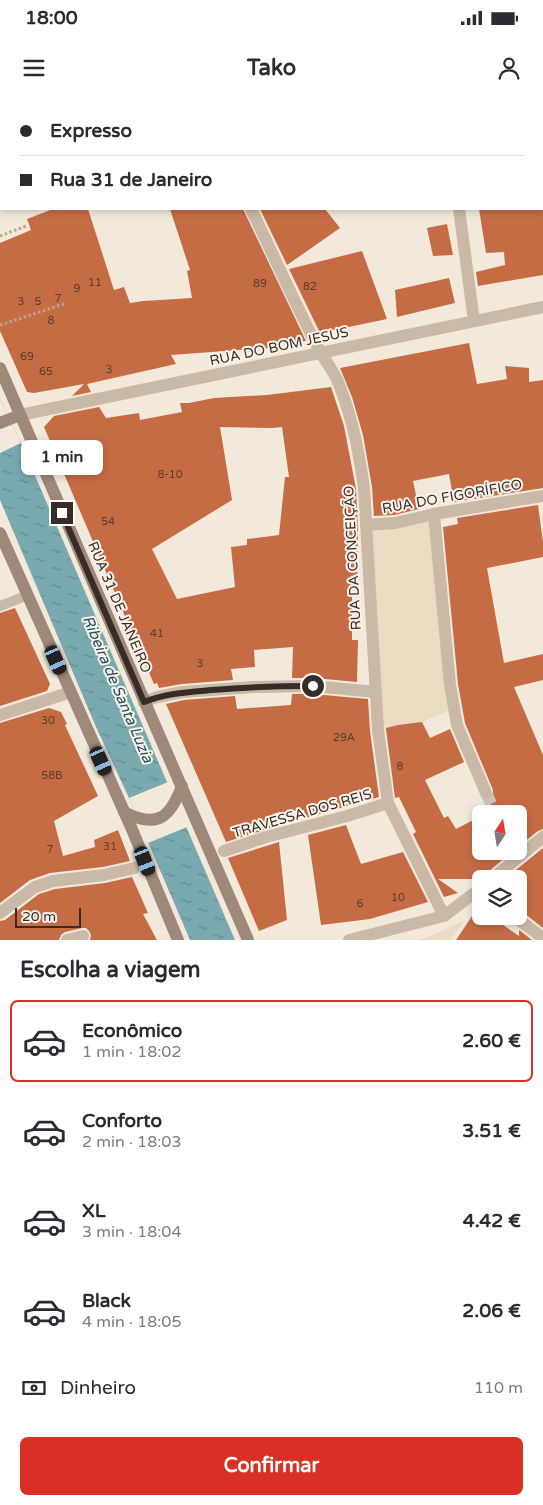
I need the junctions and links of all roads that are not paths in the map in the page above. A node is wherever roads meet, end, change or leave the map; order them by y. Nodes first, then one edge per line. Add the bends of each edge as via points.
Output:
1 (251, 210) edge
2 (459, 210) edge
3 (543, 308) edge
4 (474, 321) junction
5 (321, 353) junction
6 (0, 368) edge
7 (10, 419) edge
8 (543, 496) edge
9 (434, 514) junction
10 (366, 525) junction
11 (0, 533) edge
12 (28, 595) junction
13 (0, 606) edge
14 (71, 692) junction
15 (376, 692) junction
16 (144, 702) junction
17 (0, 715) edge
18 (182, 786) junction
19 (486, 793) tunnel mouth
20 (388, 803) junction
21 (124, 812) junction
22 (543, 837) edge
23 (528, 847) edge
24 (224, 851) dead end
25 (512, 860) edge
26 (134, 868) dead end
27 (501, 870) edge
28 (472, 896) edge
29 (0, 913) edge
30 (444, 916) junction
31 (526, 925) edge
32 (83, 936) dead end
33 (543, 938) edge
34 (67, 940) edge
35 (178, 940) edge
36 (248, 940) edge
37 (349, 940) edge

1 - 5 street, RUA DA CONCEIÇÃO
2 - 4 street
3 - 4 street, RUA DO BOM JESUS
4 - 5 street, RUA DO BOM JESUS
5 - 7 street, RUA DO BOM JESUS
5 - 10 street, RUA DA CONCEIÇÃO via 340,385 352,422 364,488
6 - 7 main road, RUA 31 DE JANEIRO
7 - 16 main road, RUA 31 DE JANEIRO
8 - 9 street, RUA DO FIGORÍFICO
9 - 10 street, RUA DO FIGORÍFICO via 395,523
9 - 19 street via 450,685 457,725
10 - 15 street, RUA DA CONCEIÇÃO
11 - 12 main road
12 - 13 lane
12 - 14 main road
14 - 17 street
14 - 21 main road
15 - 16 street via 313,686 253,686 183,692
15 - 20 street, RUA DA CONCEIÇÃO
16 - 18 main road, RUA 31 DE JANEIRO
18 - 21 main road via 176,801 162,817 146,821
18 - 36 main road, RUA 31 DE JANEIRO
20 - 24 street, TRAVESSA DOS REIS via 266,836
20 - 30 street, RUA DA CONCEIÇÃO
21 - 35 main road
22 - 23 street
25 - 27 street
26 - 29 street via 35,887
28 - 30 street
30 - 37 street
31 - 33 street
32 - 34 street

